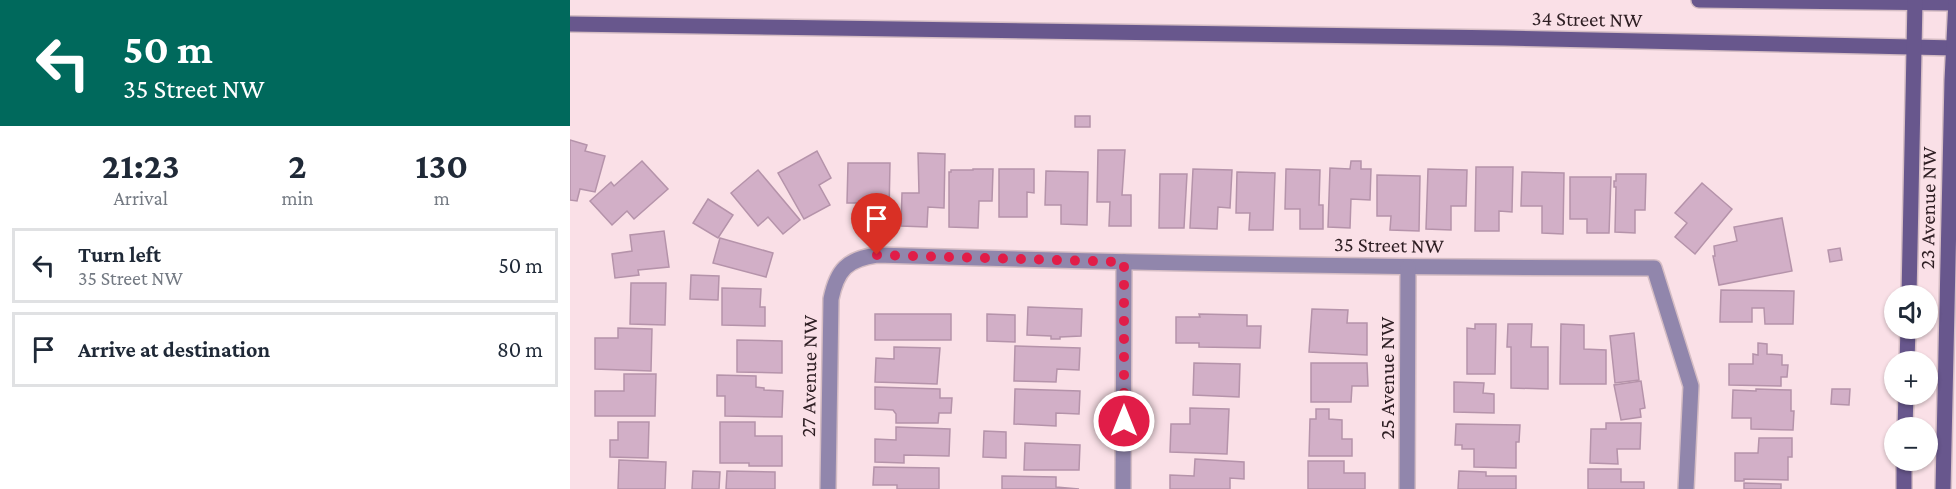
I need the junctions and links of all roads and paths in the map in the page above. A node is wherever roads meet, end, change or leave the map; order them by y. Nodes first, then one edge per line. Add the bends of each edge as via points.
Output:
1 (1699, 0) edge
2 (1915, 1) edge
3 (1956, 2) edge
4 (570, 24) edge
5 (1913, 47) junction
6 (1954, 48) edge
7 (1124, 262) junction
8 (844, 267) joint
9 (1408, 267) junction
10 (1909, 285) edge
11 (1904, 471) edge
12 (828, 489) edge
13 (1123, 489) edge
14 (1407, 489) edge
15 (1686, 489) edge
16 (1904, 489) edge
17 (1944, 489) edge

1 - 2 main road
2 - 3 main road
2 - 5 main road, 23 Avenue NW
3 - 6 main road, 23 Avenue NW
4 - 5 main road, 34 Street NW
5 - 6 main road, 34 Street NW
5 - 10 main road, 23 Avenue NW
6 - 17 main road, 23 Avenue NW
7 - 8 street, 35 Street NW via 877,255 854,260
7 - 9 street, 35 Street NW
7 - 13 street
8 - 12 street, 27 Avenue NW via 831,299
9 - 14 street, 25 Avenue NW
9 - 15 street, 35 Street NW via 1654,268 1691,386
11 - 16 main road

